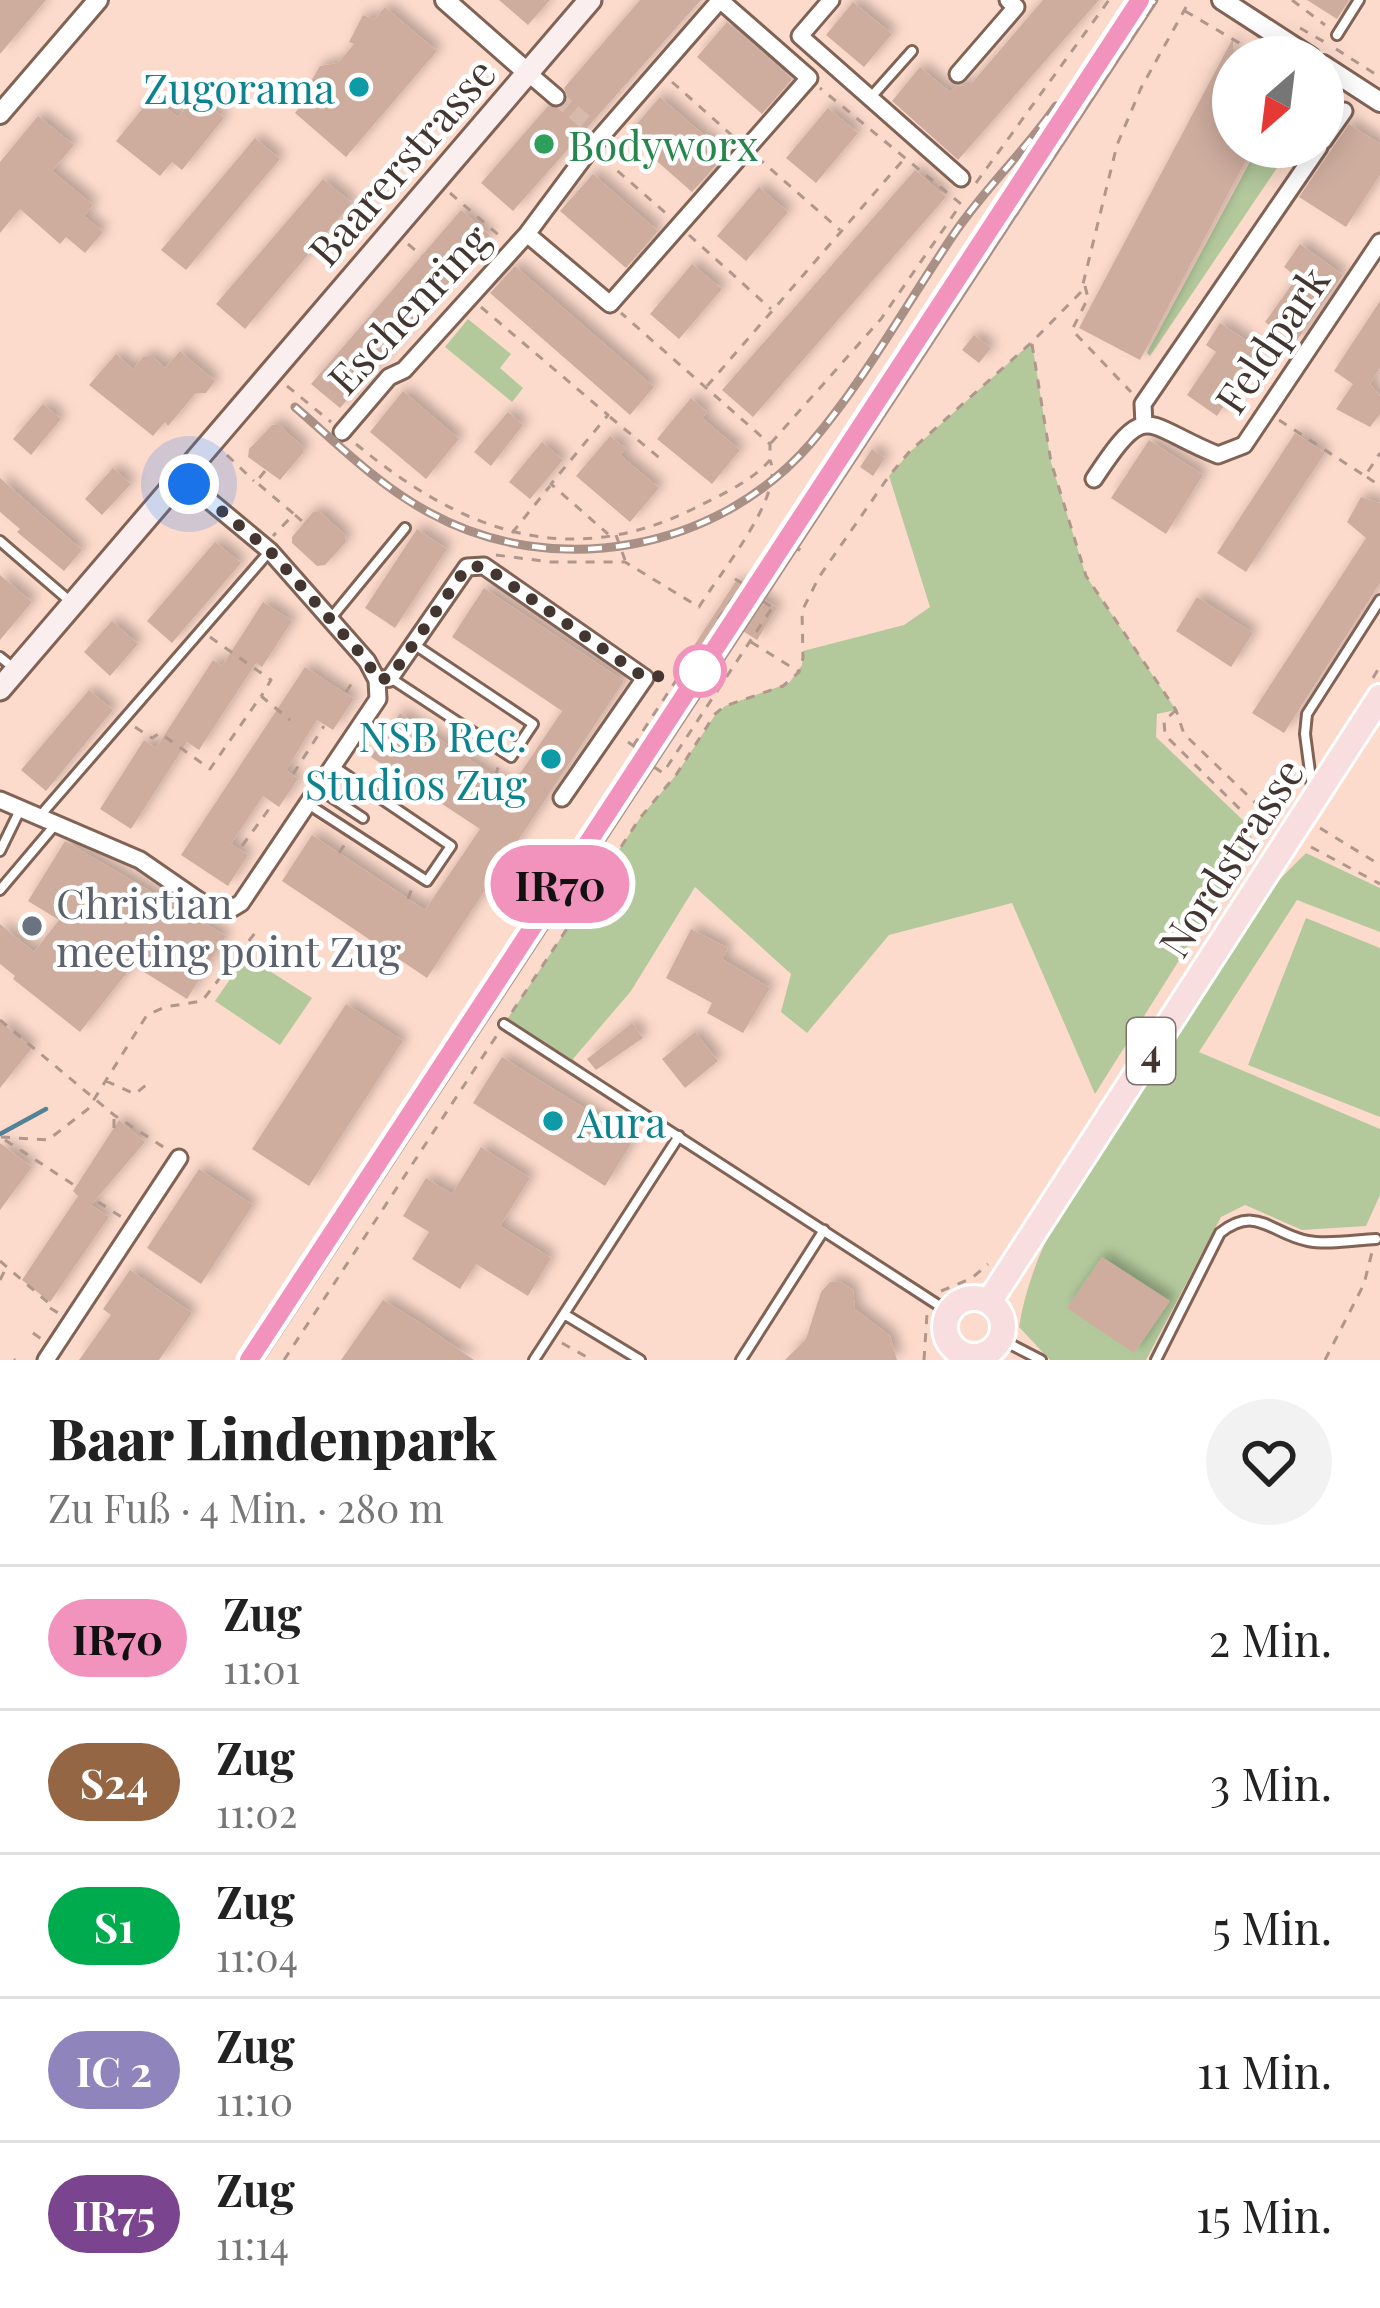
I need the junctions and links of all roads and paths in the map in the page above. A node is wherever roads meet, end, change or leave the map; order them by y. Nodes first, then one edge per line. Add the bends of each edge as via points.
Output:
1 (98, 0) edge
2 (445, 0) edge
3 (590, 0) edge
4 (720, 0) edge
5 (831, 0) edge
6 (1008, 0) edge
7 (1109, 0) edge
8 (1190, 0) edge
9 (1222, 0) edge
10 (1292, 0) edge
11 (1359, 0) edge
12 (1184, 10) junction
13 (1291, 22) dead end
14 (1336, 35) junction
15 (1228, 36) edge
16 (1278, 36) edge
17 (912, 50) dead end
18 (1352, 58) junction
19 (528, 73) junction
20 (958, 74) dead end
21 (1380, 77) edge
22 (809, 78) junction
23 (1344, 79) edge
24 (556, 97) tunnel mouth
25 (870, 98) junction
26 (1380, 102) edge
27 (0, 114) edge
28 (905, 158) junction
29 (1305, 168) edge
30 (435, 181) junction
31 (968, 182) joint
32 (527, 234) junction
33 (1380, 242) edge
34 (408, 244) dead end
35 (512, 247) junction
36 (422, 256) dead end
37 (1085, 284) junction
38 (469, 297) junction
39 (610, 304) junction
40 (1032, 343) junction
41 (271, 372) junction
42 (706, 386) junction
43 (1143, 404) junction
44 (608, 416) junction
45 (1144, 424) junction
46 (1296, 429) dead end
47 (342, 432) junction
48 (212, 441) junction
49 (770, 444) junction
50 (1380, 453) edge
51 (662, 460) dead end
52 (770, 460) junction
53 (265, 471) dead end
54 (1365, 476) junction
55 (181, 477) junction
56 (1094, 478) dead end
57 (256, 482) junction
58 (551, 484) junction
59 (1380, 486) edge
60 (293, 514) junction
61 (304, 523) dead end
62 (405, 528) dead end
63 (512, 533) junction
64 (613, 535) junction
65 (0, 541) edge
66 (267, 548) junction
67 (626, 562) junction
68 (474, 563) junction
69 (735, 579) dead end
70 (742, 584) junction
71 (750, 588) dead end
72 (1380, 600) edge
73 (763, 602) dead end
74 (72, 603) junction
75 (331, 618) junction
76 (718, 619) dead end
77 (201, 631) junction
78 (750, 641) junction
79 (415, 645) junction
80 (8, 663) edge
81 (799, 672) junction
82 (679, 676) dead end
83 (384, 679) junction
84 (0, 689) edge
85 (261, 696) junction
86 (1380, 698) edge
87 (1176, 710) junction
88 (124, 720) junction
89 (290, 720) dead end
90 (324, 726) dead end
91 (642, 752) dead end
92 (332, 766) junction
93 (654, 767) dead end
94 (293, 774) dead end
95 (317, 788) junction
96 (562, 798) dead end
97 (0, 800) edge
98 (1313, 800) junction
99 (307, 803) junction
100 (272, 805) dead end
101 (20, 810) junction
102 (1270, 817) dead end
103 (363, 818) dead end
104 (38, 819) junction
105 (55, 825) junction
106 (1319, 830) dead end
107 (1262, 844) dead end
108 (242, 846) dead end
109 (1311, 847) dead end
110 (0, 851) edge
111 (1380, 865) edge
112 (1380, 884) edge
113 (0, 890) edge
114 (255, 933) dead end
115 (1, 1022) edge
116 (505, 1024) junction
117 (104, 1080) junction
118 (146, 1085) dead end
119 (94, 1099) junction
120 (114, 1115) junction
121 (114, 1128) dead end
122 (680, 1136) junction
123 (2, 1138) edge
124 (2, 1149) edge
125 (178, 1158) joint
126 (74, 1185) dead end
127 (98, 1202) dead end
128 (134, 1226) junction
129 (824, 1230) junction
130 (1376, 1239) joint
131 (999, 1255) dead end
132 (0, 1261) edge
133 (7, 1266) junction
134 (26, 1275) dead end
135 (18, 1279) junction
136 (0, 1280) edge
137 (989, 1302) junction
138 (52, 1306) dead end
139 (940, 1306) junction
140 (564, 1313) junction
141 (550, 1336) junction
142 (1000, 1340) junction
143 (955, 1356) edge
144 (46, 1360) edge
145 (284, 1360) edge
146 (534, 1360) edge
147 (592, 1360) edge
148 (640, 1360) edge
149 (741, 1360) edge
150 (923, 1360) edge
151 (1041, 1360) edge
152 (1156, 1360) edge
153 (1325, 1360) edge

1 - 27 street
2 - 19 street
3 - 19 main road, Baarerstrasse
4 - 22 street, Eschenring
4 - 32 street, Eschenring via 595,130
5 - 25 street via 800,36
6 - 20 street via 1016,7
7 - 31 path
8 - 12 path
9 - 16 street
10 - 14 path
11 - 14 lane
12 - 15 path
12 - 37 path via 1117,145
13 - 18 path
14 - 18 path
17 - 25 lane
18 - 21 path
19 - 24 street
19 - 30 main road, Baarerstrasse
22 - 28 path
22 - 39 street
23 - 26 street
25 - 31 street
28 - 42 path
28 - 49 path via 961,204 881,319
29 - 43 street, Feldpark
30 - 35 path
30 - 41 main road, Baarerstrasse
32 - 35 street, Eschenring
32 - 39 street, Eschenring
33 - 45 street, Feldpark via 1244,445 1218,455
34 - 36 path
35 - 38 street, Eschenring
37 - 40 path
37 - 43 path via 1088,298 1072,330
38 - 44 path
38 - 47 street, Eschenring
39 - 42 path
40 - 81 path via 889,476 802,611
40 - 87 path via 1051,462 1086,576
41 - 47 path
41 - 48 main road, Baarerstrasse
42 - 49 path
43 - 45 street, Feldpark
44 - 51 path
44 - 58 path
45 - 56 street via 1129,430
46 - 54 path
47 - 63 path via 402,482
48 - 55 main road, Baarerstrasse
48 - 57 path
49 - 52 path
50 - 54 path
52 - 64 path via 668,521
52 - 67 path via 769,498 699,607
53 - 57 path
54 - 59 path
55 - 66 street
55 - 74 main road, Baarerstrasse
57 - 60 path
58 - 63 path
58 - 64 path
60 - 61 path
60 - 66 path
62 - 75 lane
63 - 64 path
64 - 67 path
65 - 74 lane
66 - 75 street
66 - 77 lane
67 - 68 path via 485,553
68 - 79 street
68 - 96 street via 645,678
69 - 70 path
70 - 71 path
70 - 76 path
72 - 98 lane via 1307,713
73 - 78 path via 774,609
74 - 80 main road, Baarerstrasse
75 - 83 street
77 - 85 path via 272,680
77 - 88 lane
78 - 81 path
78 - 93 path via 663,773
79 - 83 street
79 - 83 lane via 533,724 511,757
80 - 84 main road, Baarerstrasse
81 - 116 path via 784,686 719,709
82 - 91 path via 631,744
83 - 92 street
85 - 88 path via 210,769 160,733 152,738
85 - 89 path
86 - 98 main road, Nordstrasse / 4
87 - 102 path via 1184,734
87 - 107 path via 1164,722 1165,735 1254,823
88 - 104 lane
90 - 94 path
92 - 95 street
92 - 99 lane via 451,846 439,864 427,881
95 - 99 street
95 - 103 lane
97 - 101 street
98 - 137 main road, Nordstrasse / 4
99 - 105 street via 231,910 208,907 140,860
100 - 108 path
101 - 104 street
101 - 110 lane
104 - 105 street
105 - 113 lane
106 - 111 path
109 - 112 path
114 - 117 path via 202,1001 147,1015
115 - 119 path
116 - 122 lane
116 - 145 path
117 - 118 path via 135,1094
117 - 119 path
119 - 120 path
119 - 123 path via 48,1140
120 - 121 path
120 - 125 path
122 - 129 lane
122 - 140 lane
123 - 124 path
123 - 126 path
125 - 128 street
127 - 128 path
128 - 144 street
129 - 139 lane
129 - 149 lane
130 - 152 lane via 1309,1242 1251,1218 1233,1223 1220,1233
130 - 153 path via 1364,1284
131 - 139 path via 972,1278 946,1286
132 - 133 path
133 - 135 path
133 - 136 path
134 - 135 path
135 - 138 path
137 - 139 main road
137 - 142 main road via 1003,1323
139 - 143 main road
139 - 150 path via 926,1316
140 - 141 lane
140 - 148 lane
141 - 146 lane
141 - 147 path
142 - 143 main road via 986,1353
142 - 151 lane

